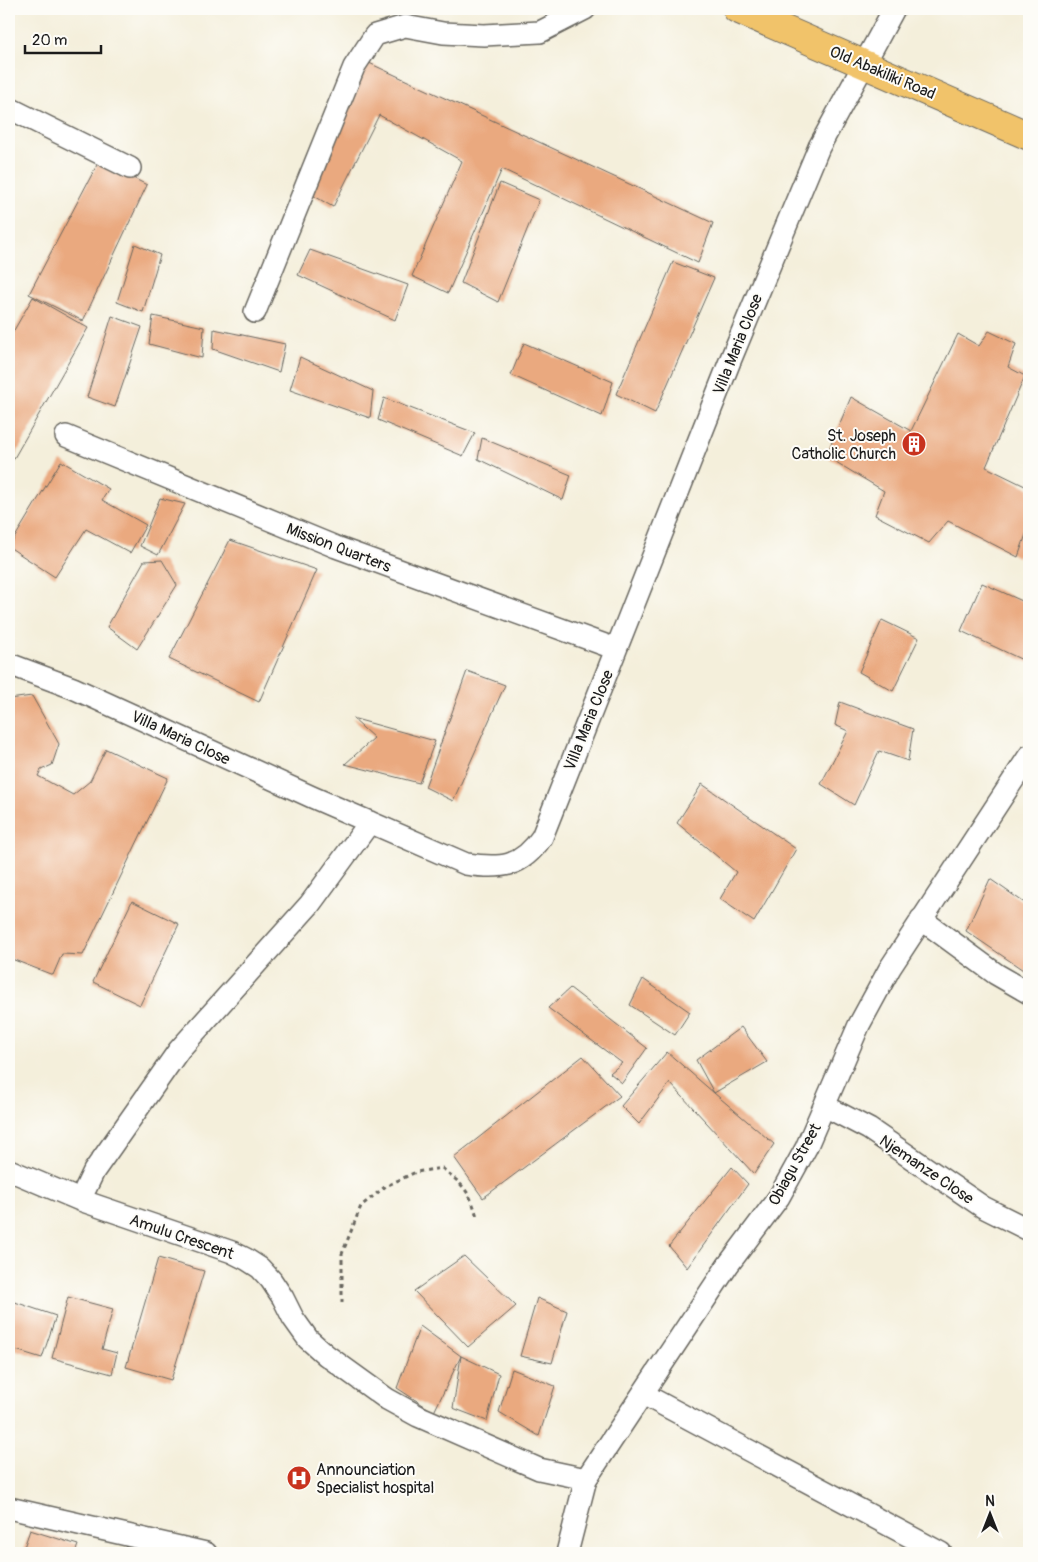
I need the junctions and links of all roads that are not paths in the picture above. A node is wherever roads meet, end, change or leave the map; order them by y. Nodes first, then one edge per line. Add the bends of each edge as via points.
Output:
1 (584, 9) edge
2 (737, 9) edge
3 (894, 9) edge
4 (777, 17) edge
5 (863, 64) junction
6 (9, 108) edge
7 (1029, 136) edge
8 (130, 168) dead end
9 (255, 312) dead end
10 (66, 436) dead end
11 (616, 650) junction
12 (9, 664) edge
13 (1026, 769) edge
14 (370, 822) junction
15 (921, 919) junction
16 (1029, 993) edge
17 (825, 1106) junction
18 (9, 1170) edge
19 (80, 1200) junction
20 (1029, 1230) edge
21 (644, 1394) junction
22 (586, 1480) junction
23 (9, 1508) edge
24 (206, 1553) edge
25 (567, 1553) edge
26 (941, 1553) edge

1 - 9 street via 540,32 484,35 443,33 405,26 375,35 354,67
2 - 4 main road, Old Abakiliki Road
3 - 5 street, Villa Maria Close
4 - 5 main road, Old Abakiliki Road
5 - 7 main road, Old Abakiliki Road
5 - 11 street, Villa Maria Close via 819,147 768,266
6 - 8 street
10 - 11 street, Mission Quarters via 336,548
11 - 14 street, Villa Maria Close via 542,836 533,850 519,861 491,868 466,864
12 - 14 street, Villa Maria Close via 73,688
13 - 15 street, Obiagu Street
14 - 19 street via 310,904 179,1050 94,1171
15 - 16 street via 996,974
15 - 17 street, Obiagu Street via 859,1025
17 - 20 street, Njemanze Close via 869,1129 983,1207
17 - 21 street, Obiagu Street via 779,1197 728,1265
18 - 19 street, Amulu Crescent
19 - 22 street, Amulu Crescent via 246,1258 271,1280 308,1338 386,1399 538,1469
21 - 22 street, Obiagu Street
21 - 26 street
22 - 25 street, Obiagu Street
23 - 24 street

